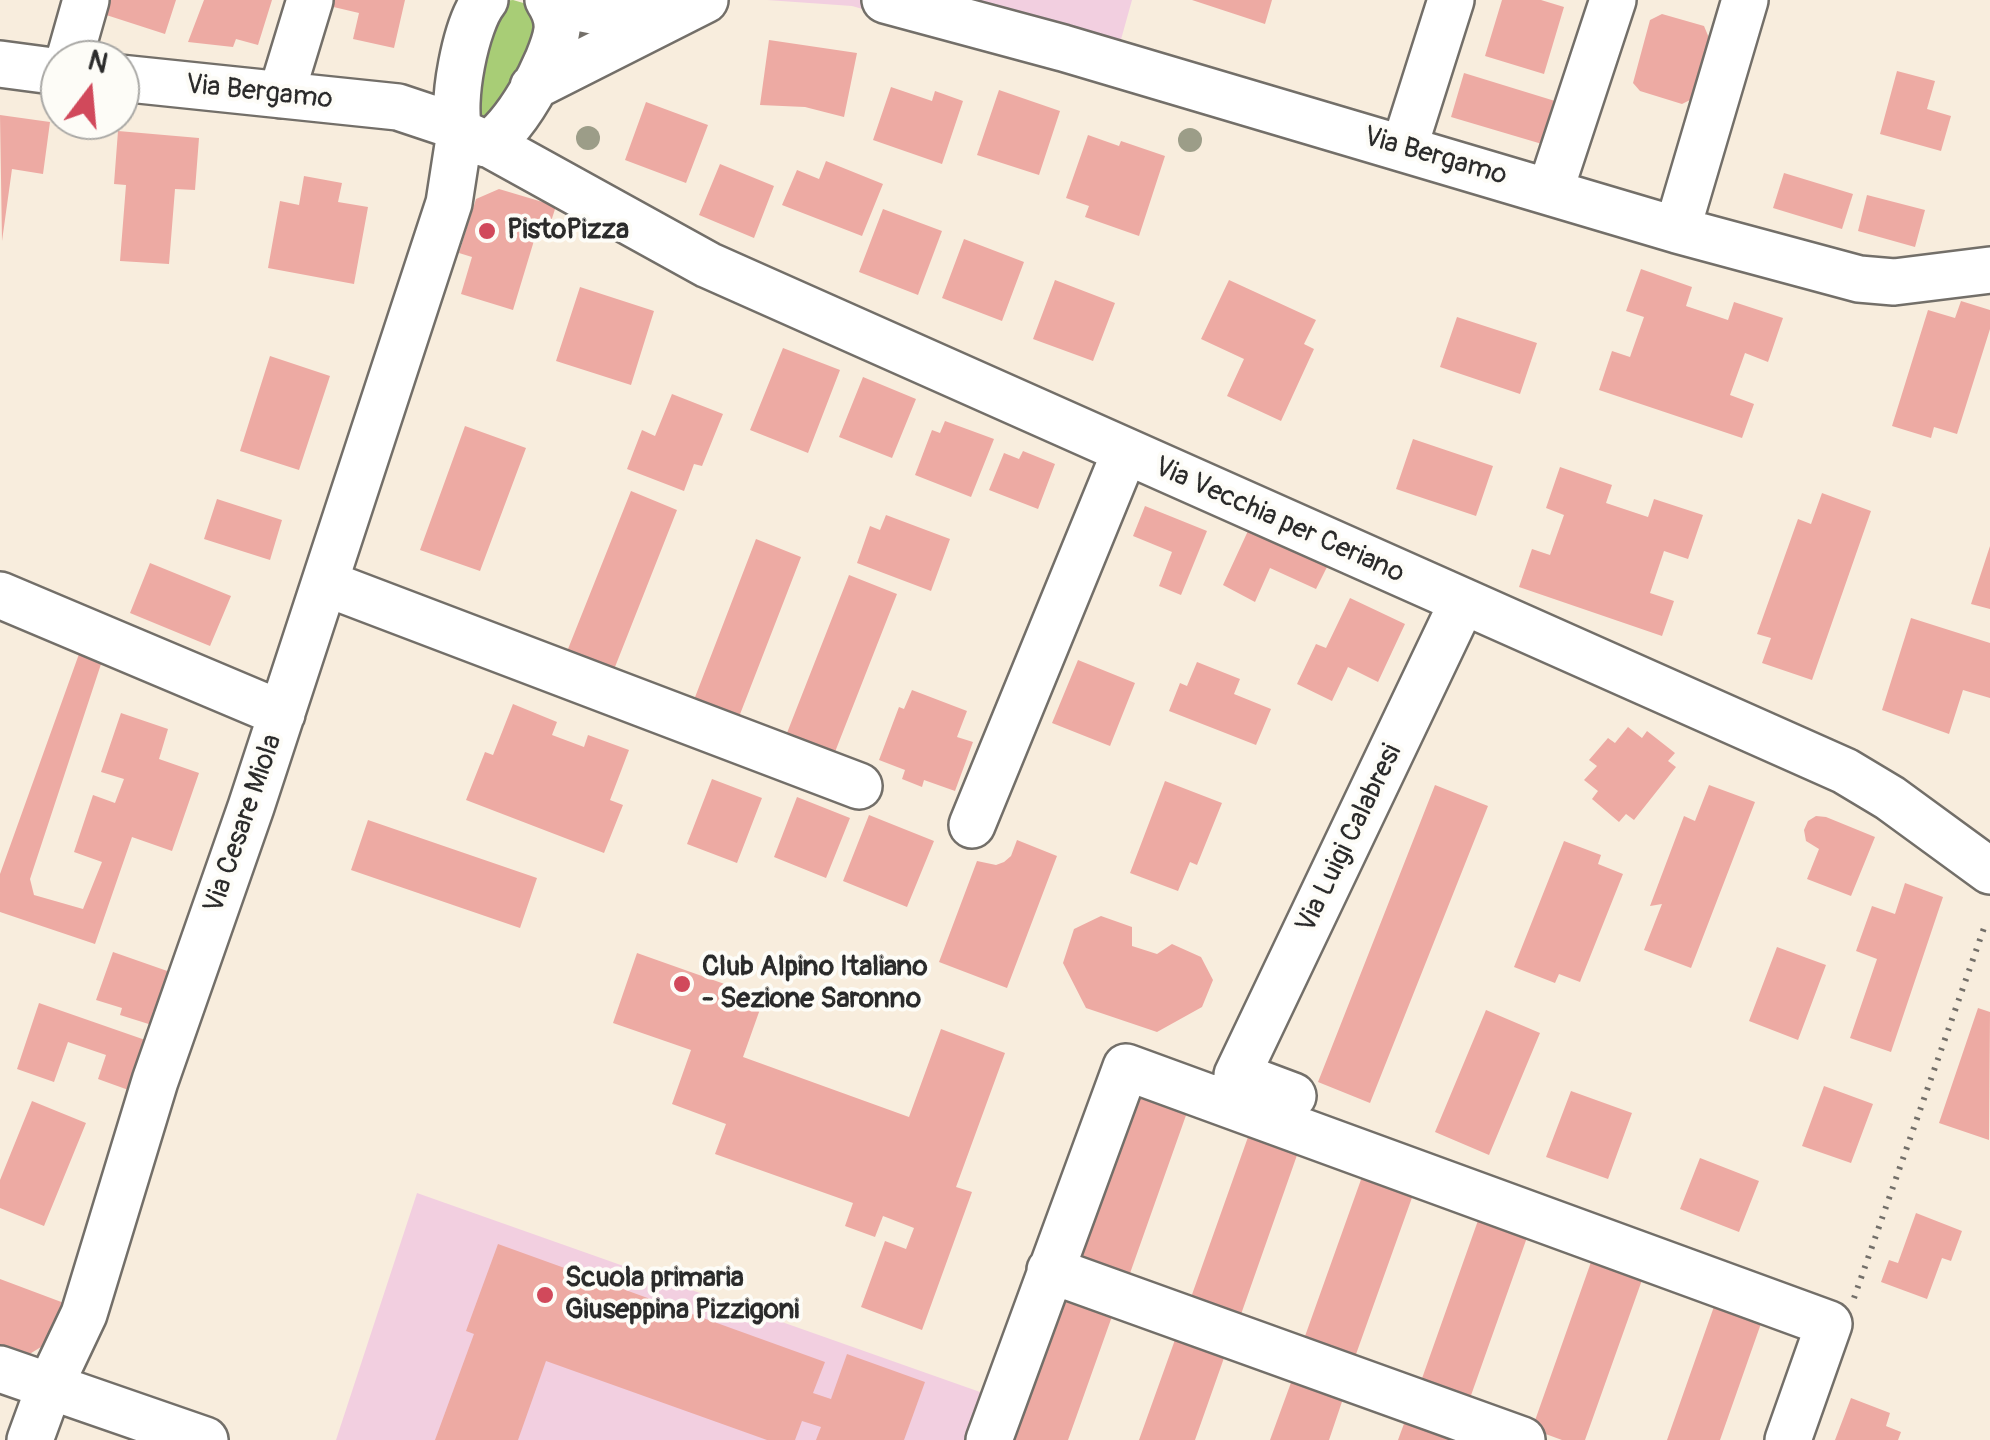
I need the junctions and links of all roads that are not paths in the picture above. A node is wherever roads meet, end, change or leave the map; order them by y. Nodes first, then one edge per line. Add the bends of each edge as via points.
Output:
1 (86, 0) edge
2 (310, 0) edge
3 (485, 0) edge
4 (704, 0) edge
5 (885, 0) edge
6 (1451, 0) edge
7 (1612, 0) edge
8 (1745, 0) edge
9 (549, 1) edge
10 (654, 23) junction
11 (75, 40) edge
12 (0, 64) edge
13 (40, 69) edge
14 (140, 80) edge
15 (281, 95) junction
16 (486, 119) junction
17 (1404, 148) junction
18 (1550, 191) junction
19 (1677, 230) junction
20 (1990, 270) edge
21 (1125, 452) junction
22 (324, 583) junction
23 (0, 595) edge
24 (1462, 603) junction
25 (282, 714) junction
26 (859, 786) dead end
27 (972, 825) dead end
28 (1990, 872) edge
29 (1423, 1144) dead end
30 (1050, 1270) junction
31 (0, 1370) edge
32 (49, 1388) junction
33 (30, 1440) edge
34 (205, 1440) edge
35 (989, 1440) edge
36 (1522, 1440) edge
37 (1788, 1440) edge

1 - 11 street
2 - 15 street
3 - 16 street via 471,29
4 - 10 street, Via Bergamo
5 - 17 street, Via Bergamo
6 - 17 street
7 - 18 street
8 - 19 street
9 - 10 street
9 - 16 street via 557,32
10 - 16 street, Via Bergamo
12 - 13 street
14 - 15 street, Via Bergamo
15 - 16 street, Via Bergamo
16 - 21 street, Via Vecchia per Ceriano via 560,183 708,264
16 - 22 street, Via Cesare Miola via 448,203
17 - 18 street, Via Bergamo
18 - 19 street, Via Bergamo
19 - 20 street, Via Bergamo via 1859,279 1894,282
21 - 24 street, Via Vecchia per Ceriano
21 - 27 street
22 - 25 street, Via Cesare Miola
22 - 26 street
23 - 25 street
24 - 28 street, Via Vecchia per Ceriano via 1845,772
24 - 29 street, Via Luigi Calabresi via 1237,1075
25 - 32 street, Via Cesare Miola via 84,1314
30 - 35 street
30 - 36 street
30 - 37 street via 1126,1067 1840,1318
31 - 32 street
32 - 33 street, Via Cesare Miola
32 - 34 street

